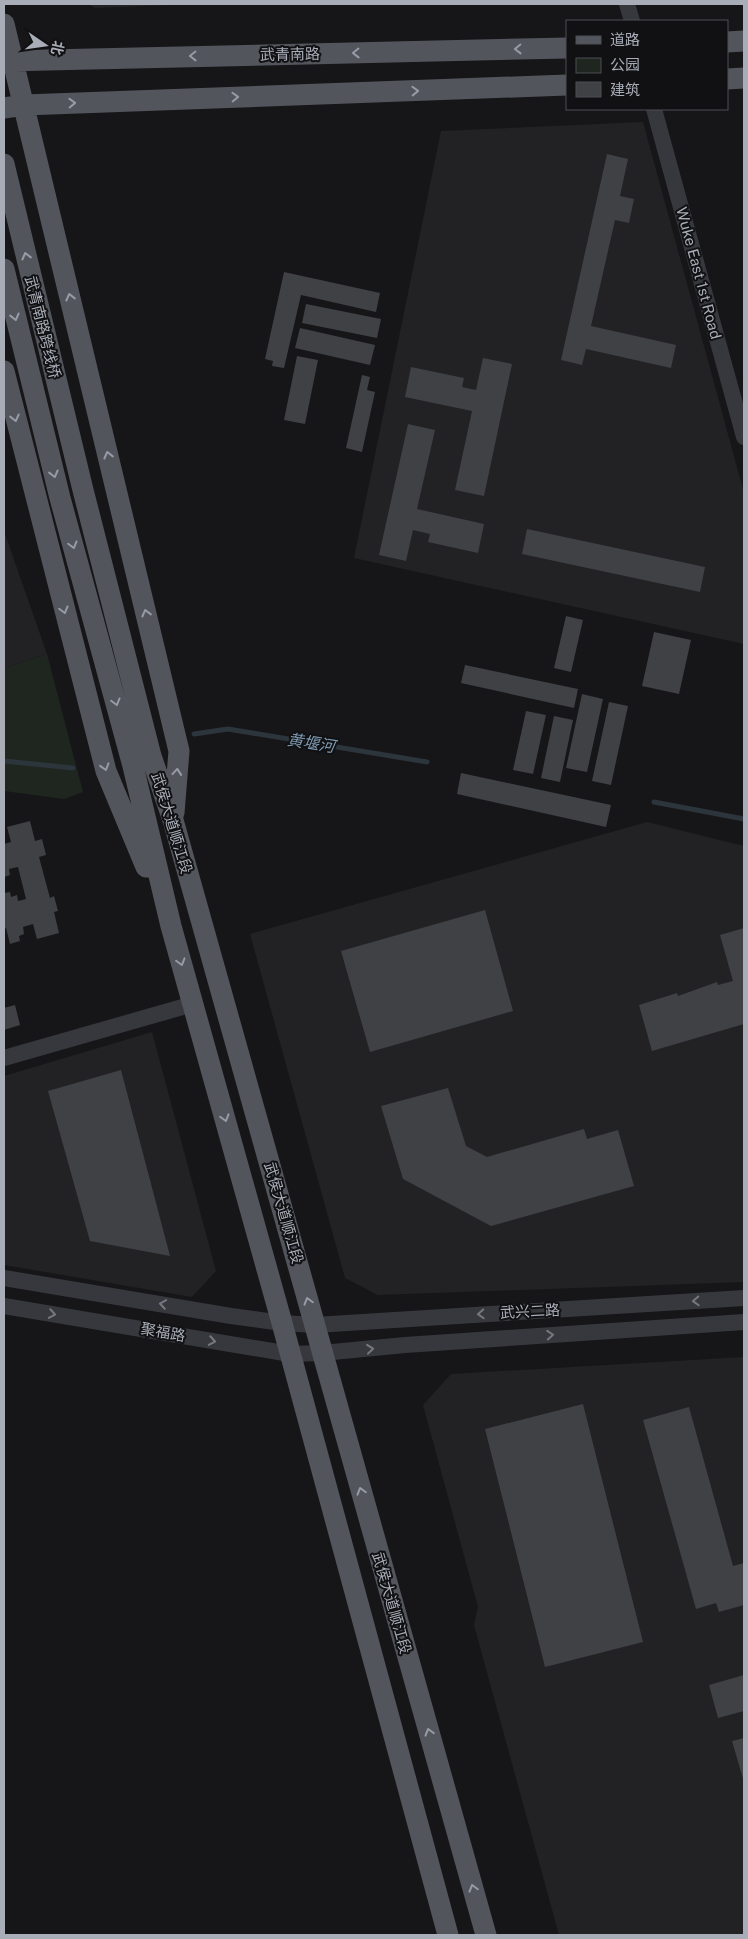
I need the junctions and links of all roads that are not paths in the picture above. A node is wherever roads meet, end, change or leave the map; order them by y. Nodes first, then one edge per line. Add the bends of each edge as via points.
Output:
1 (627, 4) edge
2 (632, 20) edge
3 (4, 24) edge
4 (744, 41) edge
5 (728, 42) edge
6 (566, 48) edge
7 (8, 61) edge
8 (744, 78) edge
9 (728, 79) edge
10 (566, 85) edge
11 (14, 106) edge
12 (654, 110) edge
13 (4, 164) edge
14 (4, 269) edge
15 (4, 371) edge
16 (4, 435) edge
17 (744, 437) edge
18 (30, 480) junction
19 (82, 490) joint
20 (60, 498) joint
21 (173, 820) junction
22 (171, 926) junction
23 (193, 1004) junction
24 (4, 1058) edge
25 (4, 1278) edge
26 (744, 1298) edge
27 (4, 1306) edge
28 (282, 1322) junction
29 (744, 1322) edge
30 (315, 1325) junction
31 (290, 1354) junction
32 (322, 1354) junction
33 (370, 1523) junction
34 (340, 1535) junction
35 (448, 1935) edge
36 (486, 1935) edge

1 - 2 street
3 - 7 main road
4 - 5 main road
6 -> 7 main road, 武青南路
7 - 11 main road
8 - 9 main road
11 -> 10 main road
21 -> 11 main road via 179,751
12 - 17 street, Wuke East 1st Road
19 -> 13 main road, 武青南路跨线桥
14 -> 20 main road, 武青南路跨线桥
15 -> 18 main road
16 - 18 main road
18 -> 22 main road via 106,771
19 - 21 main road, 武侯大道顺江段 via 151,756
20 -> 22 main road, 武侯大道顺江段 via 133,766
30 -> 21 main road, 武侯大道顺江段
22 -> 23 main road, 武侯大道顺江段
23 - 24 street
23 -> 28 main road, 武侯大道顺江段
28 -> 25 street, 武兴二路
26 -> 30 street, 武兴二路
27 -> 31 street, 聚福路
28 - 30 street, 武兴二路
28 - 31 main road, 武侯大道顺江段
32 -> 29 street, 聚福路 via 405,1345
30 - 32 main road, 武侯大道顺江段
31 - 32 street, 聚福路
31 - 34 main road, 武侯大道顺江段
33 -> 32 main road, 武侯大道顺江段
33 - 34 main road
36 -> 33 main road, 武侯大道顺江段
34 - 35 main road, 武侯大道顺江段

